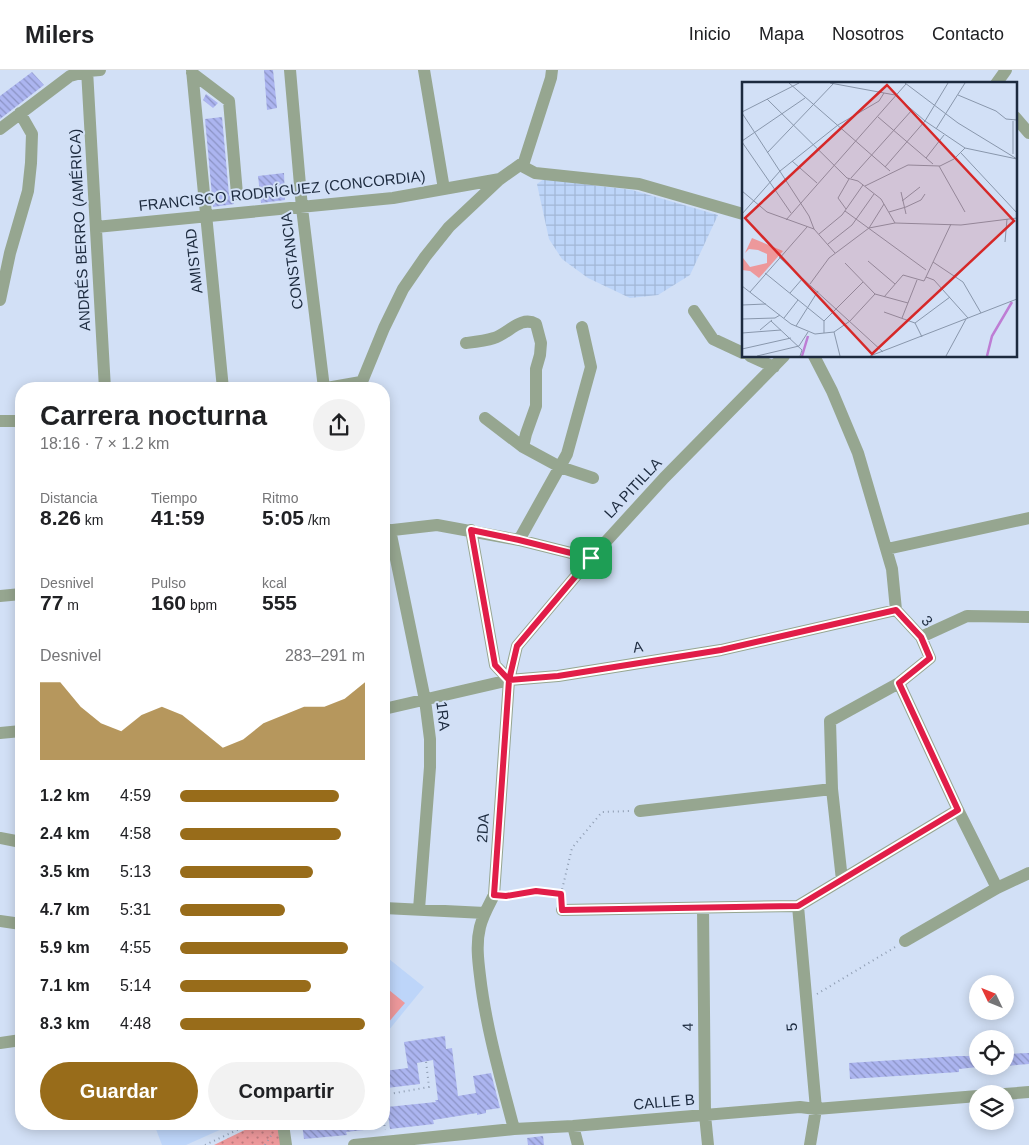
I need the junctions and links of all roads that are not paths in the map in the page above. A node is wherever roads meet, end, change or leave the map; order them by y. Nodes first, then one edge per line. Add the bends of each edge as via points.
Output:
1 (92, 70) edge
2 (290, 70) edge
3 (424, 70) edge
4 (552, 70) edge
5 (1006, 70) edge
6 (192, 72) edge
7 (997, 82) edge
8 (20, 113) junction
9 (1016, 118) edge
10 (0, 129) edge
11 (1029, 133) edge
12 (520, 165) junction
13 (500, 179) junction
14 (444, 189) junction
15 (237, 194) dead end
16 (302, 208) junction
17 (742, 214) edge
18 (206, 215) junction
19 (96, 226) junction
20 (0, 300) edge
21 (694, 311) dead end
22 (582, 327) dead end
23 (466, 343) dead end
24 (742, 353) edge
25 (754, 358) edge
26 (782, 358) edge
27 (815, 358) edge
28 (774, 368) junction
29 (105, 382) edge
30 (222, 382) edge
31 (321, 382) edge
32 (361, 382) edge
33 (485, 418) dead end
34 (15, 421) edge
35 (0, 422) edge
36 (524, 447) junction
37 (560, 467) junction
38 (593, 478) dead end
39 (1029, 518) edge
40 (471, 530) junction
41 (390, 531) edge
42 (519, 540) junction
43 (390, 544) edge
44 (887, 549) junction
45 (591, 558) junction
46 (15, 595) edge
47 (0, 596) edge
48 (896, 610) junction
49 (1029, 617) edge
50 (921, 637) junction
51 (509, 680) junction
52 (899, 683) junction
53 (425, 700) junction
54 (390, 708) edge
55 (15, 732) edge
56 (0, 733) edge
57 (832, 789) junction
58 (958, 810) junction
59 (640, 811) road end
60 (0, 838) edge
61 (15, 841) edge
62 (1029, 873) edge
63 (842, 880) junction
64 (997, 888) junction
65 (798, 906) junction
66 (390, 908) edge
67 (703, 908) junction
68 (419, 909) junction
69 (562, 910) road end
70 (485, 913) junction
71 (0, 921) edge
72 (15, 923) edge
73 (905, 941) road end
74 (15, 1041) edge
75 (0, 1043) edge
76 (1029, 1092) edge
77 (1014, 1093) edge
78 (969, 1097) edge
79 (816, 1108) junction
80 (705, 1115) junction
81 (572, 1126) junction
82 (514, 1129) junction
83 (284, 1130) edge
84 (462, 1140) edge
85 (286, 1145) edge
86 (354, 1145) edge
87 (578, 1145) edge
88 (708, 1145) edge
89 (810, 1145) edge

1 - 8 street via 70,76
1 - 19 street, ANDRÉS BERRO (AMÉRICA)
2 - 16 street, CONSTANCIA
3 - 14 street
4 - 12 street via 524,162
5 - 7 street
6 - 15 street via 228,101
6 - 18 street, AMISTAD
8 - 10 street
8 - 20 street via 32,134 31,163 28,191
9 - 11 street
12 - 13 street
12 - 17 street via 535,173 639,184
13 - 14 street, FRANCISCO RODRÍGUEZ (CONCORDIA)
13 - 32 street via 450,227 403,289
14 - 16 street, FRANCISCO RODRÍGUEZ (CONCORDIA)
16 - 18 street, FRANCISCO RODRÍGUEZ (CONCORDIA)
16 - 31 street, CONSTANCIA
18 - 19 street, FRANCISCO RODRÍGUEZ (CONCORDIA)
18 - 30 street, AMISTAD
19 - 29 street, ANDRÉS BERRO (AMÉRICA)
21 - 24 street via 713,339
22 - 37 street via 591,366 567,454
23 - 36 street via 495,338 522,322 531,320 536,324 541,343 536,370 536,406
25 - 28 street
26 - 28 street, LA PITILLA
27 - 44 street via 858,453
28 - 45 street, LA PITILLA via 664,478
33 - 36 street
34 - 35 street
36 - 37 street
37 - 38 street
37 - 42 street
39 - 44 street
40 - 41 street via 438,525
40 - 42 street
40 - 51 street via 495,665
42 - 45 street
43 - 53 street, 1RA
44 - 48 street
45 - 51 street, LA PITILLA via 517,646
46 - 47 street
48 - 50 street, 3
48 - 51 street, A via 721,650 558,676
49 - 50 street via 967,616
50 - 52 street, 3 via 930,658
51 - 53 street, A
51 - 70 street, 2DA via 494,895
52 - 57 street via 830,721
52 - 58 street
53 - 54 street, A
53 - 68 street, 1RA via 430,767
55 - 56 street
57 - 59 street
57 - 63 street
58 - 63 street
58 - 64 street
60 - 61 street
62 - 64 street
63 - 65 street
64 - 73 street
65 - 67 street
65 - 79 street, 5
66 - 68 street
67 - 69 street
67 - 80 street, 4
68 - 70 street
70 - 82 street, 2DA via 480,928 478,957 482,994
71 - 72 street
74 - 75 street
76 - 77 street
78 - 79 street, CALLE B
79 - 80 street, CALLE B
79 - 89 street, 5
80 - 81 street, CALLE B
80 - 88 street, 4
81 - 82 street, CALLE B
81 - 87 street
82 - 84 street, CALLE B
83 - 85 street
84 - 86 street, CALLE B

